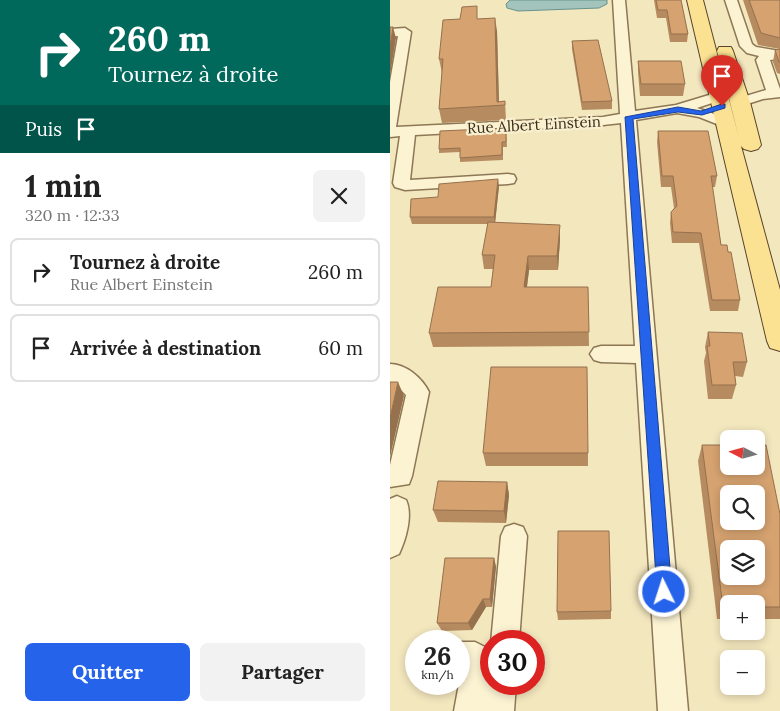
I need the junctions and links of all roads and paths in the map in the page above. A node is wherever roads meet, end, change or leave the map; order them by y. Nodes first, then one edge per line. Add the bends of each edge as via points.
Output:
1 (619, 0) edge
2 (695, 0) edge
3 (708, 0) edge
4 (731, 0) edge
5 (390, 33) edge
6 (777, 55) edge
7 (777, 93) edge
8 (729, 103) junction
9 (678, 109) junction
10 (629, 117) junction
11 (390, 125) edge
12 (390, 132) edge
13 (408, 132) junction
14 (508, 179) dead end
15 (418, 184) junction
16 (416, 201) edge
17 (780, 260) edge
18 (780, 341) edge
19 (601, 354) dead end
20 (647, 354) junction
21 (390, 373) edge
22 (390, 476) edge
23 (398, 508) dead end
24 (514, 536) dead end
25 (390, 545) edge
26 (506, 630) edge
27 (470, 657) edge
28 (500, 695) edge
29 (469, 711) edge
30 (499, 711) edge
31 (673, 711) edge

1 - 10 street
2 - 8 main road
3 - 8 main road
4 - 6 street via 746,46
5 - 11 street via 405,32
6 - 7 street via 763,60
7 - 8 street
8 - 9 street, Rue Albert Einstein
8 - 9 street, Rue Albert Einstein via 702,113
8 - 17 main road via 770,219
8 - 18 main road
9 - 10 street, Rue Albert Einstein
10 - 13 street, Rue Albert Einstein
10 - 20 street
12 - 13 street, Rue Albert Einstein
13 - 15 street via 402,183
14 - 15 street
15 - 16 street
19 - 20 street
20 - 31 street
21 - 22 street via 398,373 418,392 400,476
23 - 25 street
24 - 26 street
27 - 29 street via 475,657
28 - 30 street

